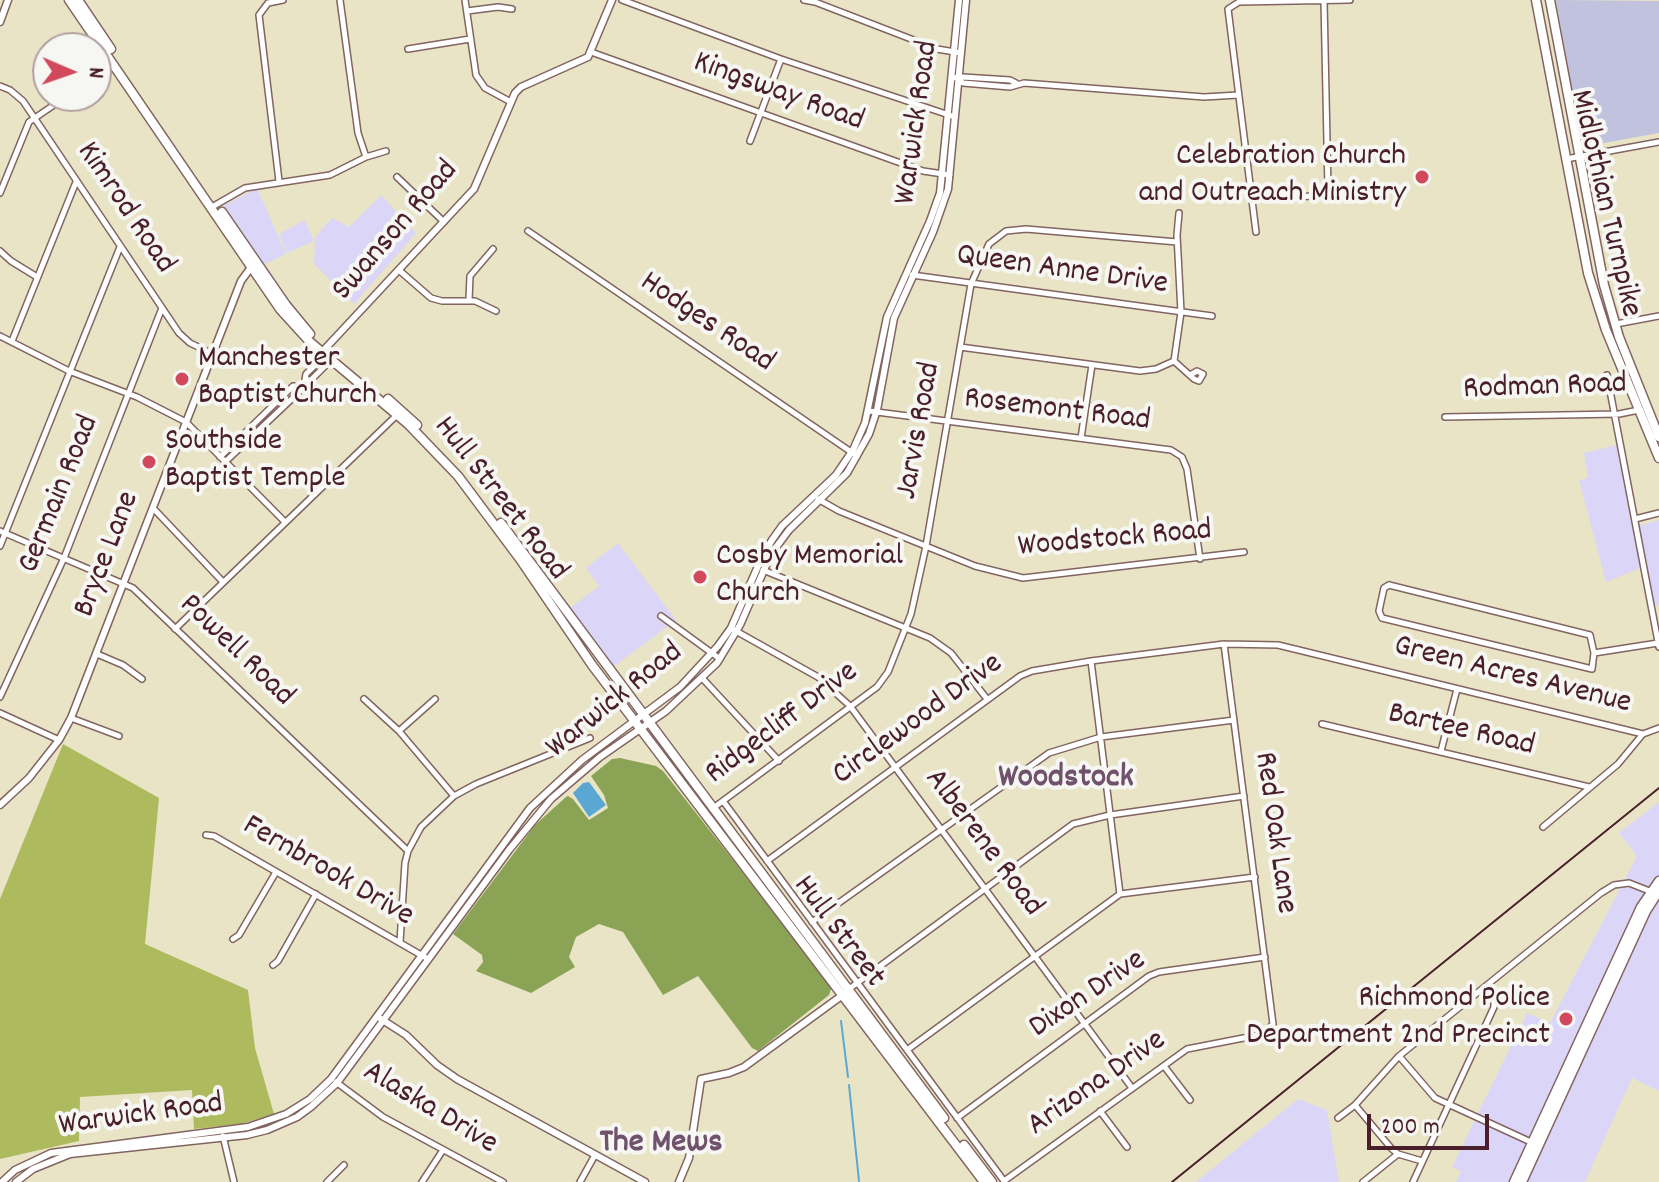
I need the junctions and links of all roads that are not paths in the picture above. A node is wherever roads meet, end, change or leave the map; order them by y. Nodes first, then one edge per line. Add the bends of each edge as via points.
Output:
1 (8, 0) edge
2 (283, 0) edge
3 (340, 0) edge
4 (465, 0) edge
5 (612, 0) edge
6 (622, 0) edge
7 (804, 0) edge
8 (959, 0) edge
9 (966, 0) edge
10 (1350, 0) edge
11 (1536, 0) edge
12 (1550, 0) edge
13 (74, 1) edge
14 (814, 1) edge
15 (1324, 1) edge
16 (512, 9) dead end
17 (467, 11) junction
18 (0, 22) edge
19 (96, 32) edge
20 (470, 39) junction
21 (408, 49) dead end
22 (591, 52) junction
23 (957, 52) junction
24 (112, 55) edge
25 (781, 59) junction
26 (955, 79) junction
27 (0, 86) edge
28 (1238, 95) junction
29 (509, 101) junction
30 (44, 112) edge
31 (760, 113) junction
32 (952, 116) junction
33 (34, 119) junction
34 (750, 141) dead end
35 (1659, 142) edge
36 (386, 151) dead end
37 (366, 157) junction
38 (1579, 157) junction
39 (1565, 159) junction
40 (946, 174) junction
41 (397, 177) dead end
42 (279, 181) junction
43 (76, 182) junction
44 (0, 193) edge
45 (1251, 198) junction
46 (214, 205) junction
47 (1179, 213) dead end
48 (445, 223) junction
49 (528, 231) dead end
50 (1256, 232) dead end
51 (1177, 242) junction
52 (120, 247) junction
53 (493, 249) dead end
54 (0, 251) edge
55 (254, 264) junction
56 (400, 271) junction
57 (909, 275) junction
58 (37, 277) junction
59 (971, 284) junction
60 (469, 300) junction
61 (162, 308) junction
62 (496, 311) dead end
63 (1181, 312) junction
64 (1212, 316) dead end
65 (1659, 316) edge
66 (1615, 324) junction
67 (0, 336) edge
68 (12, 341) junction
69 (960, 347) junction
70 (213, 354) junction
71 (329, 354) junction
72 (1174, 361) junction
73 (1092, 365) junction
74 (69, 371) junction
75 (1190, 375) dead end
76 (1607, 375) dead end
77 (128, 393) junction
78 (1643, 409) junction
79 (872, 412) junction
80 (1614, 412) junction
81 (400, 413) junction
82 (1445, 417) dead end
83 (186, 422) junction
84 (945, 423) junction
85 (1659, 437) edge
86 (1081, 438) junction
87 (854, 454) junction
88 (1659, 458) edge
89 (223, 460) junction
90 (817, 498) junction
91 (153, 508) junction
92 (1659, 513) edge
93 (1635, 519) junction
94 (285, 522) junction
95 (3, 532) edge
96 (0, 546) edge
97 (926, 546) junction
98 (1244, 552) dead end
99 (64, 558) junction
100 (1200, 559) junction
101 (763, 570) junction
102 (124, 582) junction
103 (223, 582) junction
104 (661, 616) dead end
105 (906, 627) junction
106 (175, 629) junction
107 (734, 630) junction
108 (1224, 644) junction
109 (1659, 645) edge
110 (712, 653) junction
111 (1594, 653) junction
112 (97, 654) junction
113 (720, 659) junction
114 (1091, 661) junction
115 (1352, 661) joint
116 (142, 679) dead end
117 (703, 679) junction
118 (1457, 689) junction
119 (0, 697) edge
120 (364, 699) dead end
121 (435, 699) dead end
122 (987, 699) junction
123 (850, 706) junction
124 (0, 713) edge
125 (71, 718) junction
126 (646, 718) junction
127 (1234, 720) junction
128 (634, 721) junction
129 (1322, 724) dead end
130 (1659, 728) edge
131 (640, 729) junction
132 (399, 731) junction
133 (1643, 734) junction
134 (119, 736) dead end
135 (1101, 737) junction
136 (590, 738) dead end
137 (59, 740) junction
138 (1441, 751) junction
139 (779, 761) junction
140 (896, 768) junction
141 (1589, 787) junction
142 (454, 796) junction
143 (1244, 796) junction
144 (723, 801) junction
145 (0, 805) edge
146 (709, 811) junction
147 (1110, 815) junction
148 (1543, 827) dead end
149 (940, 829) junction
150 (206, 835) dead end
151 (408, 851) junction
152 (767, 861) junction
153 (276, 872) junction
154 (1255, 877) junction
155 (1659, 881) edge
156 (984, 890) junction
157 (1655, 892) edge
158 (316, 894) junction
159 (1120, 894) junction
160 (812, 922) junction
161 (233, 939) dead end
162 (400, 942) junction
163 (1035, 955) junction
164 (426, 957) junction
165 (1265, 957) junction
166 (273, 965) dead end
167 (857, 983) junction
168 (1486, 986) junction
169 (846, 992) junction
170 (380, 1018) junction
171 (1085, 1025) junction
172 (1271, 1028) joint
173 (907, 1050) junction
174 (1399, 1056) junction
175 (1164, 1066) junction
176 (334, 1081) junction
177 (1132, 1088) junction
178 (1190, 1100) dead end
179 (1355, 1105) junction
180 (1448, 1105) junction
181 (1100, 1111) junction
182 (957, 1118) junction
183 (1338, 1118) dead end
184 (223, 1134) junction
185 (1535, 1144) junction
186 (1127, 1147) dead end
187 (443, 1150) junction
188 (1398, 1154) junction
189 (595, 1155) junction
190 (1422, 1161) junction
191 (344, 1165) dead end
192 (1004, 1181) edge
193 (2, 1182) edge
194 (16, 1182) edge
195 (234, 1182) edge
196 (327, 1182) edge
197 (422, 1182) edge
198 (503, 1182) edge
199 (580, 1182) edge
200 (645, 1182) edge
201 (679, 1182) edge
202 (984, 1182) edge
203 (992, 1182) edge
204 (1363, 1182) edge
205 (1413, 1182) edge
206 (1514, 1182) edge
207 (1522, 1182) edge

1 - 18 main road
2 - 42 street via 268,3 259,15
3 - 37 street
4 - 17 street
5 - 22 main road
6 - 25 street
7 - 14 street
8 - 23 main road, Warwick Road
9 - 23 main road, Warwick Road
10 - 15 street
11 - 39 main road, Midlothian Turnpike
12 - 38 main road, Midlothian Turnpike
13 - 19 main road, Hull Street Road
14 - 23 street
15 - 28 street via 1231,6 1227,15
15 - 45 street via 1329,184 1317,196
16 - 17 street
17 - 20 street
20 - 21 street
20 - 29 street via 479,80
22 - 29 main road via 583,61 521,87
22 - 31 street, Kingsway Road
23 - 26 main road, Warwick Road
24 - 46 main road, Hull Street Road
25 - 31 street
25 - 32 street
26 - 28 street
26 - 32 main road, Warwick Road
27 - 33 street, Kimrod Road via 23,101
28 - 45 street
29 - 48 main road, Swanson Road via 477,185
30 - 33 street
31 - 34 street
31 - 40 street, Kingsway Road via 923,171
32 - 40 main road, Warwick Road
33 - 43 street, Kimrod Road
33 - 44 street
35 - 38 street
36 - 37 street
37 - 42 street via 330,175
38 - 39 street
38 - 66 main road, Midlothian Turnpike
39 - 78 main road, Midlothian Turnpike via 1597,306
40 - 57 main road, Warwick Road
41 - 48 street
42 - 46 street via 245,188
43 - 52 street, Kimrod Road
43 - 58 street
45 - 50 street
46 - 55 main road, Hull Street Road
47 - 51 street
48 - 56 main road, Swanson Road
49 - 87 street, Hodges Road
51 - 59 street, Jarvis Road via 1006,231 989,244
51 - 63 street
52 - 61 street, Kimrod Road
52 - 74 street
53 - 60 street via 470,276
54 - 58 street
55 - 70 main road, Bryce Lane via 241,281
55 - 71 main road, Hull Street Road
56 - 60 street via 431,298
56 - 71 main road, Swanson Road
57 - 59 street, Queen Anne Drive
57 - 79 main road, Warwick Road via 883,331
58 - 68 street
59 - 63 street, Queen Anne Drive
59 - 69 street, Jarvis Road
60 - 62 street
61 - 70 street, Kimrod Road via 190,343
61 - 77 street, Germain Road
63 - 64 street, Queen Anne Drive
63 - 72 street
65 - 66 street
66 - 78 main road, Midlothian Turnpike
67 - 68 street
68 - 74 street
69 - 73 street
69 - 84 street, Jarvis Road
70 - 83 main road, Bryce Lane
71 - 71 street via 305,375 307,381 311,380
71 - 81 main road, Hull Street Road
72 - 73 street via 1140,371
72 - 75 street
73 - 86 street
74 - 77 street
74 - 95 street
76 - 80 street
77 - 83 street
77 - 99 street, Germain Road
78 - 80 street, Rodman Road
78 - 85 main road, Midlothian Turnpike
78 - 88 main road, Midlothian Turnpike
79 - 84 street, Rosemont Road
79 - 87 main road, Warwick Road
80 - 82 street, Rodman Road
80 - 93 street
81 - 94 street
81 - 126 main road, Hull Street Road via 465,477
81 - 128 main road, Hull Street Road via 476,500
83 - 89 street
83 - 91 main road, Bryce Lane
84 - 86 street, Rosemont Road
84 - 97 street, Jarvis Road
86 - 100 street, Rosemont Road via 1171,450 1182,457
87 - 90 main road, Warwick Road via 847,473
89 - 89 street via 298,393 299,387 293,386
89 - 94 street
90 - 97 street, Woodstock Road
90 - 101 main road, Warwick Road
90 - 107 main road, Warwick Road via 772,540
91 - 102 main road, Bryce Lane
91 - 103 street
92 - 93 street
93 - 109 street
94 - 103 street
95 - 96 street
95 - 99 street, Powell Road
97 - 100 street, Woodstock Road via 1023,578
97 - 105 street, Jarvis Road
98 - 100 street, Woodstock Road
99 - 102 street, Powell Road
99 - 119 street, Germain Road
101 - 105 street
101 - 107 main road, Warwick Road
102 - 106 street, Powell Road
102 - 112 main road, Bryce Lane
103 - 106 street
104 - 110 street
105 - 122 street via 951,653
105 - 123 street, Ridgecliff Drive via 883,680
106 - 151 street, Powell Road
107 - 110 main road, Warwick Road
107 - 113 main road, Warwick Road
107 - 123 street, Alberene Road via 818,677
108 - 114 street, Circlewood Drive
108 - 115 street, Circlewood Drive via 1278,645
108 - 127 street, Red Oak Lane
109 - 111 street
110 - 113 street
110 - 126 main road, Warwick Road
111 - 111 street via 1590,635 1389,585 1384,588 1382,618 1592,669
112 - 116 street
112 - 125 main road, Bryce Lane
113 - 117 main road, Warwick Road
114 - 122 street, Circlewood Drive via 1032,671
114 - 135 street
115 - 118 street, Green Acres Avenue
117 - 126 main road, Warwick Road
117 - 139 street
118 - 133 street, Green Acres Avenue
118 - 138 street
120 - 132 street
121 - 132 street
122 - 140 street, Circlewood Drive
123 - 139 street, Ridgecliff Drive
123 - 140 street, Alberene Road
124 - 137 street
125 - 134 street
125 - 137 main road, Bryce Lane
126 - 128 main road, Warwick Road
126 - 131 main road, Warwick Road
126 - 146 main road, Hull Street
127 - 135 street
127 - 143 street, Red Oak Lane
128 - 131 main road, Hull Street Road
128 - 164 main road, Warwick Road via 530,808
129 - 138 street, Bartee Road
130 - 133 street, Green Acres Avenue
131 - 146 main road, Hull Street Road
131 - 164 main road, Warwick Road via 551,799
132 - 142 street
133 - 141 street
135 - 147 street
135 - 149 street via 1049,753
136 - 142 street
137 - 145 main road, Bryce Lane
138 - 141 street, Bartee Road
139 - 144 street, Ridgecliff Drive
140 - 149 street, Alberene Road
140 - 152 street, Circlewood Drive
141 - 148 street
142 - 151 street via 421,827
143 - 147 street
143 - 154 street, Red Oak Lane
144 - 146 street, Ridgecliff Drive
144 - 152 street
146 - 169 main road, Hull Street
147 - 156 street via 1073,824
147 - 159 street
149 - 156 street, Alberene Road
149 - 160 street
150 - 153 street, Fernbrook Drive
151 - 162 street
152 - 160 street
153 - 158 street, Fernbrook Drive
153 - 161 street
154 - 159 street
154 - 165 street, Red Oak Lane
155 - 157 main road
156 - 163 street, Alberene Road
156 - 167 street
157 - 168 street via 1629,883 1614,885
157 - 185 main road
158 - 162 street, Fernbrook Drive
158 - 166 street
159 - 163 street
160 - 167 street
162 - 164 street, Fernbrook Drive
163 - 171 street, Alberene Road
163 - 173 street
164 - 170 main road, Warwick Road
165 - 171 street, Dixon Drive via 1154,974
165 - 172 street, Red Oak Lane
167 - 169 street
167 - 173 street
168 - 174 street
168 - 180 street via 1494,1007
169 - 201 main road via 744,1067 701,1079 691,1149
169 - 202 main road, Hull Street
169 - 203 main road, Hull Street
170 - 176 main road, Warwick Road
170 - 189 main road via 457,1079
171 - 177 street, Alberene Road
171 - 182 street, Dixon Drive
172 - 175 street, Arizona Drive via 1264,1034 1187,1049
173 - 182 street
174 - 179 street
174 - 180 street via 1431,1095
175 - 177 street, Arizona Drive
175 - 178 street
176 - 184 main road, Warwick Road via 297,1117 267,1130
176 - 187 street, Alaska Drive via 383,1117
177 - 181 street, Arizona Drive
179 - 183 street
179 - 188 street
180 - 185 street
180 - 190 street
181 - 186 street
181 - 192 street, Arizona Drive
182 - 192 street
184 - 193 main road, Warwick Road via 66,1149 34,1160
184 - 194 main road, Warwick Road via 70,1154
184 - 195 street
185 - 206 main road
185 - 207 main road
187 - 197 street
187 - 198 street, Alaska Drive
188 - 190 street
188 - 204 street
189 - 199 street
189 - 200 main road
190 - 205 street
191 - 196 street

